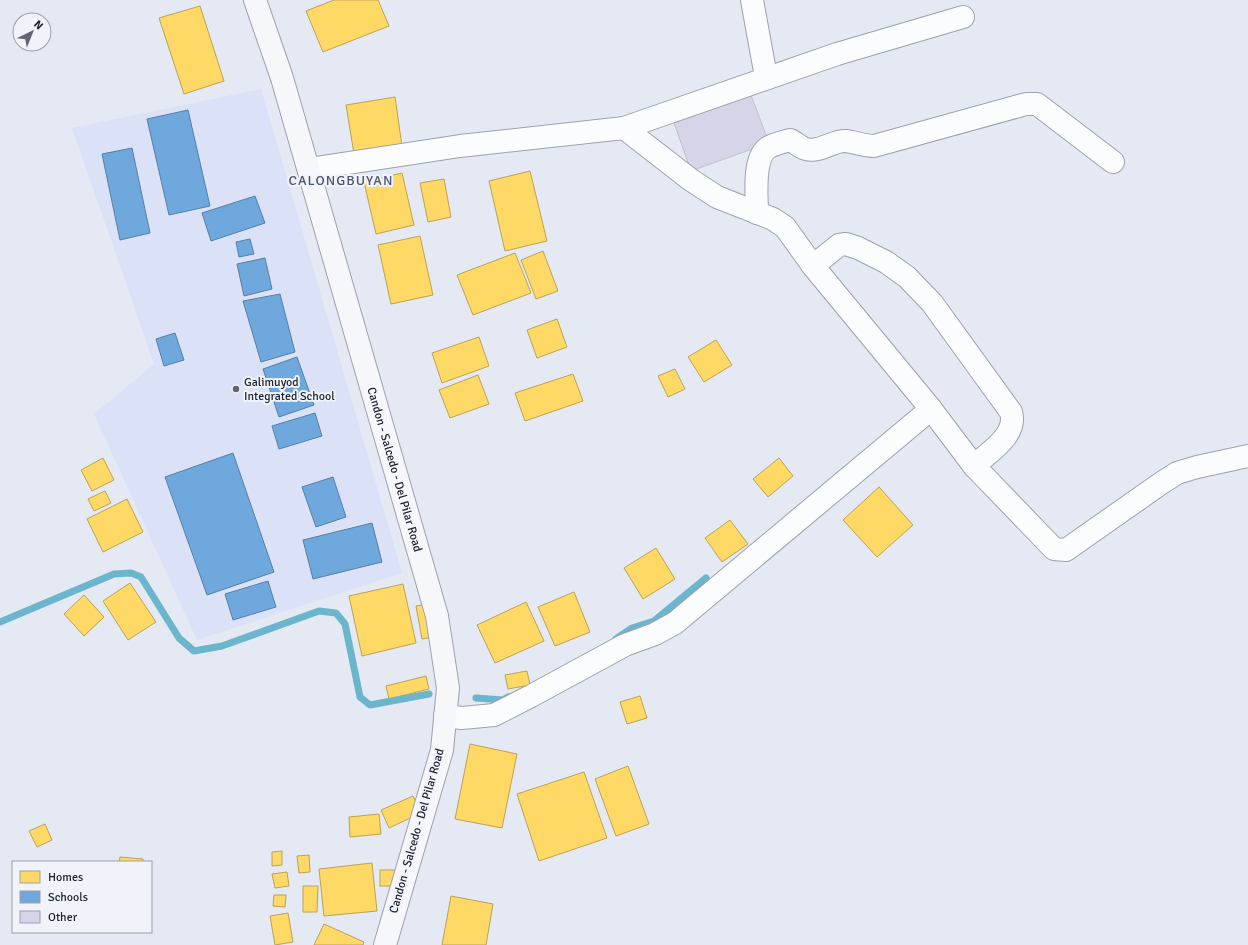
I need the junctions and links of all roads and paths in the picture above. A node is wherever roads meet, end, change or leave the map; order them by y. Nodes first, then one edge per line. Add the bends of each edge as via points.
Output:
1 (255, 0) edge
2 (752, 0) edge
3 (963, 17) dead end
4 (766, 77) junction
5 (624, 128) junction
6 (1113, 162) dead end
7 (309, 169) junction
8 (757, 213) junction
9 (813, 266) junction
10 (931, 409) junction
11 (1248, 456) edge
12 (974, 466) junction
13 (445, 716) junction
14 (385, 945) edge

1 - 7 main road, Candon - Salcedo - Del Pilar Road
2 - 4 street
3 - 4 street
4 - 5 street
5 - 7 street via 460,146
5 - 8 street via 717,197
6 - 8 street via 1036,104 1026,104 874,146 839,141 815,149 806,149 790,140 768,147 759,158
7 - 13 main road, Candon - Salcedo - Del Pilar Road via 437,616 448,688
8 - 9 street via 785,227
9 - 10 street
9 - 12 street via 839,244 846,244 886,262 907,277 932,303 1011,412 1011,429
10 - 12 street
10 - 13 street via 675,623 612,651 494,714 462,718
11 - 12 street via 1197,467 1178,474 1066,550 1054,549
13 - 14 main road, Candon - Salcedo - Del Pilar Road via 442,750

